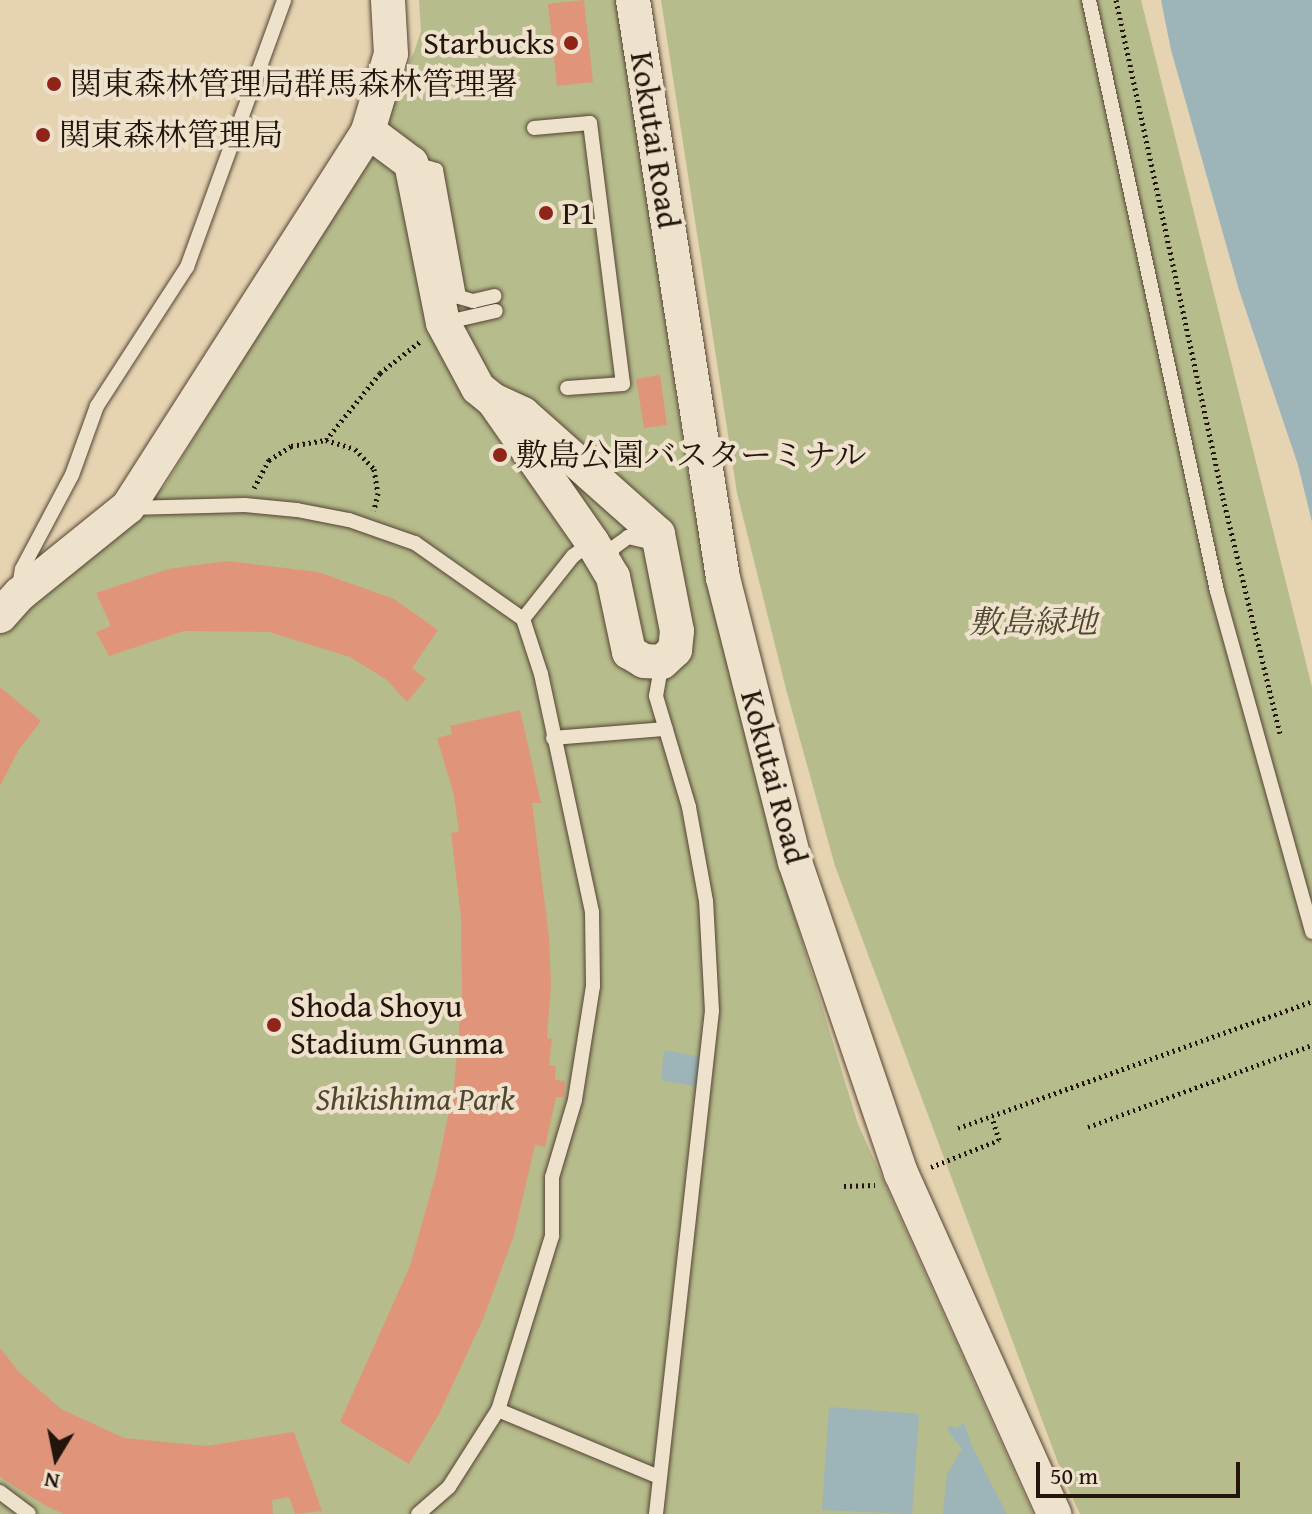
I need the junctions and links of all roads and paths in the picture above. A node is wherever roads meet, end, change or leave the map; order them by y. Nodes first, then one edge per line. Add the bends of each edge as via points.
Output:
1 (284, 0) edge
2 (388, 0) edge
3 (633, 0) edge
4 (1089, 0) edge
5 (1116, 0) edge
6 (534, 128) dead end
7 (368, 131) junction
8 (411, 163) junction
9 (494, 296) dead end
10 (496, 311) dead end
11 (443, 323) junction
12 (567, 388) dead end
13 (493, 400) junction
14 (326, 440) junction
15 (245, 505) junction
16 (128, 507) junction
17 (370, 528) junction
18 (658, 534) junction
19 (592, 542) junction
20 (613, 577) junction
21 (10, 605) edge
22 (523, 619) junction
23 (662, 662) junction
24 (666, 729) junction
25 (553, 738) junction
26 (1284, 747) dead end
27 (1312, 932) edge
28 (1312, 1001) edge
29 (1312, 1045) edge
30 (992, 1117) junction
31 (1088, 1127) dead end
32 (958, 1128) dead end
33 (923, 1170) dead end
34 (882, 1185) dead end
35 (844, 1186) dead end
36 (498, 1410) junction
37 (659, 1477) junction
38 (0, 1492) edge
39 (29, 1514) edge
40 (418, 1514) edge
41 (656, 1514) edge
42 (1054, 1514) edge

1 - 21 lane via 187,267 97,406 72,475 22,569
2 - 7 street via 391,54
3 - 42 street, Kokutai Road via 723,578 795,862 901,1173
4 - 27 lane via 1217,591
5 - 26 path via 1223,498
6 - 12 lane via 590,123 594,154 623,384
7 - 8 street
7 - 16 street
8 - 9 lane via 436,170 459,297 473,301
8 - 11 street
10 - 11 lane
11 - 13 street via 478,388
11 - 14 path via 380,373
13 - 18 street via 523,414
13 - 19 street
14 - 15 path via 291,446 269,460
14 - 17 path via 355,449 374,469 378,493
15 - 16 lane
15 - 17 lane via 297,510
16 - 21 street
17 - 22 lane via 415,543
18 - 20 lane via 653,543 634,536 613,548
18 - 23 street via 677,631 675,650
19 - 20 street
19 - 22 lane via 573,556
20 - 23 street via 629,652 644,661
22 - 25 lane via 541,674
23 - 24 lane via 656,696
24 - 25 lane
24 - 37 lane via 689,807 706,901 712,1011
25 - 36 lane via 592,912 593,986 575,1100 552,1177 552,1236
28 - 30 path
29 - 31 path
30 - 32 path
30 - 33 path via 999,1140
34 - 35 path
36 - 37 lane
36 - 40 lane via 449,1487
37 - 41 lane
38 - 39 lane

